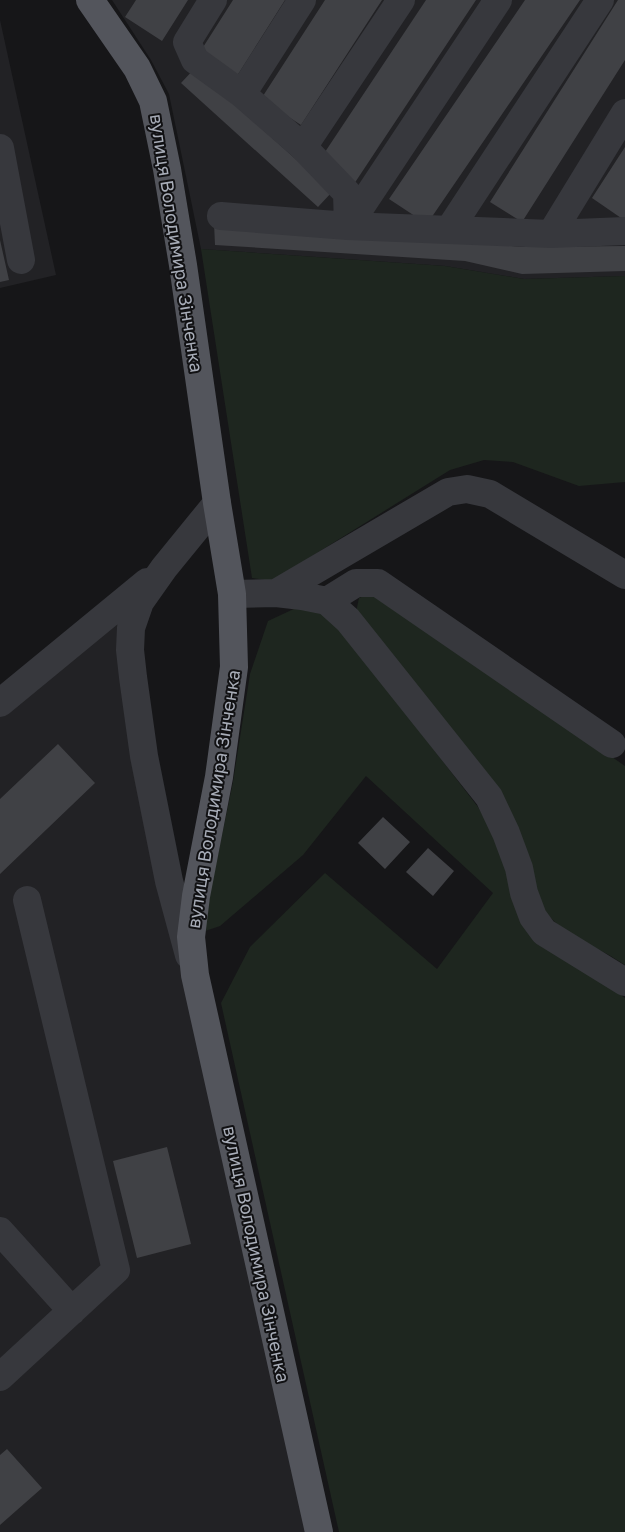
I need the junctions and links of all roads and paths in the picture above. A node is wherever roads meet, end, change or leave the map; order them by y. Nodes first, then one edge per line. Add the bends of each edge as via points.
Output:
1 (213, 0) edge
2 (302, 0) edge
3 (401, 0) edge
4 (498, 0) edge
5 (600, 0) edge
6 (101, 5) edge
7 (242, 94) junction
8 (625, 113) edge
9 (303, 147) junction
10 (0, 148) edge
11 (222, 216) dead end
12 (348, 226) junction
13 (449, 230) junction
14 (625, 232) edge
15 (551, 234) junction
16 (21, 260) dead end
17 (216, 503) junction
18 (164, 568) junction
19 (625, 575) edge
20 (276, 593) junction
21 (232, 594) junction
22 (327, 601) junction
23 (1, 700) edge
24 (612, 744) dead end
25 (27, 900) dead end
26 (195, 976) junction
27 (625, 982) edge
28 (0, 1231) edge
29 (72, 1311) junction
30 (0, 1377) edge
31 (319, 1532) edge

1 - 7 street via 187,42 195,60
2 - 7 street
3 - 9 street
4 - 12 street
5 - 13 street
6 - 17 main road, вулиця Володимира Зінченка via 153,100 183,266
7 - 9 street
8 - 15 street
9 - 12 street via 347,193
10 - 16 street
11 - 12 street
12 - 13 street
13 - 15 street
14 - 15 street
17 - 18 street, вулиця Володимира Зінченка
17 - 21 main road, вулиця Володимира Зінченка
18 - 23 street, вулиця Володимира Зінченка
18 - 26 street, вулиця Володимира Зінченка via 140,602 131,628 130,650 146,765 169,880
19 - 20 street via 490,494 467,489 448,492
20 - 21 street
20 - 22 street
21 - 26 main road, вулиця Володимира Зінченка via 234,667 219,777 196,896 192,937
22 - 24 street via 356,582 378,583
22 - 27 street via 348,620 489,798 519,868 533,918 544,932
25 - 29 street via 116,1270
26 - 31 main road, вулиця Володимира Зінченка
28 - 29 street
29 - 30 street

